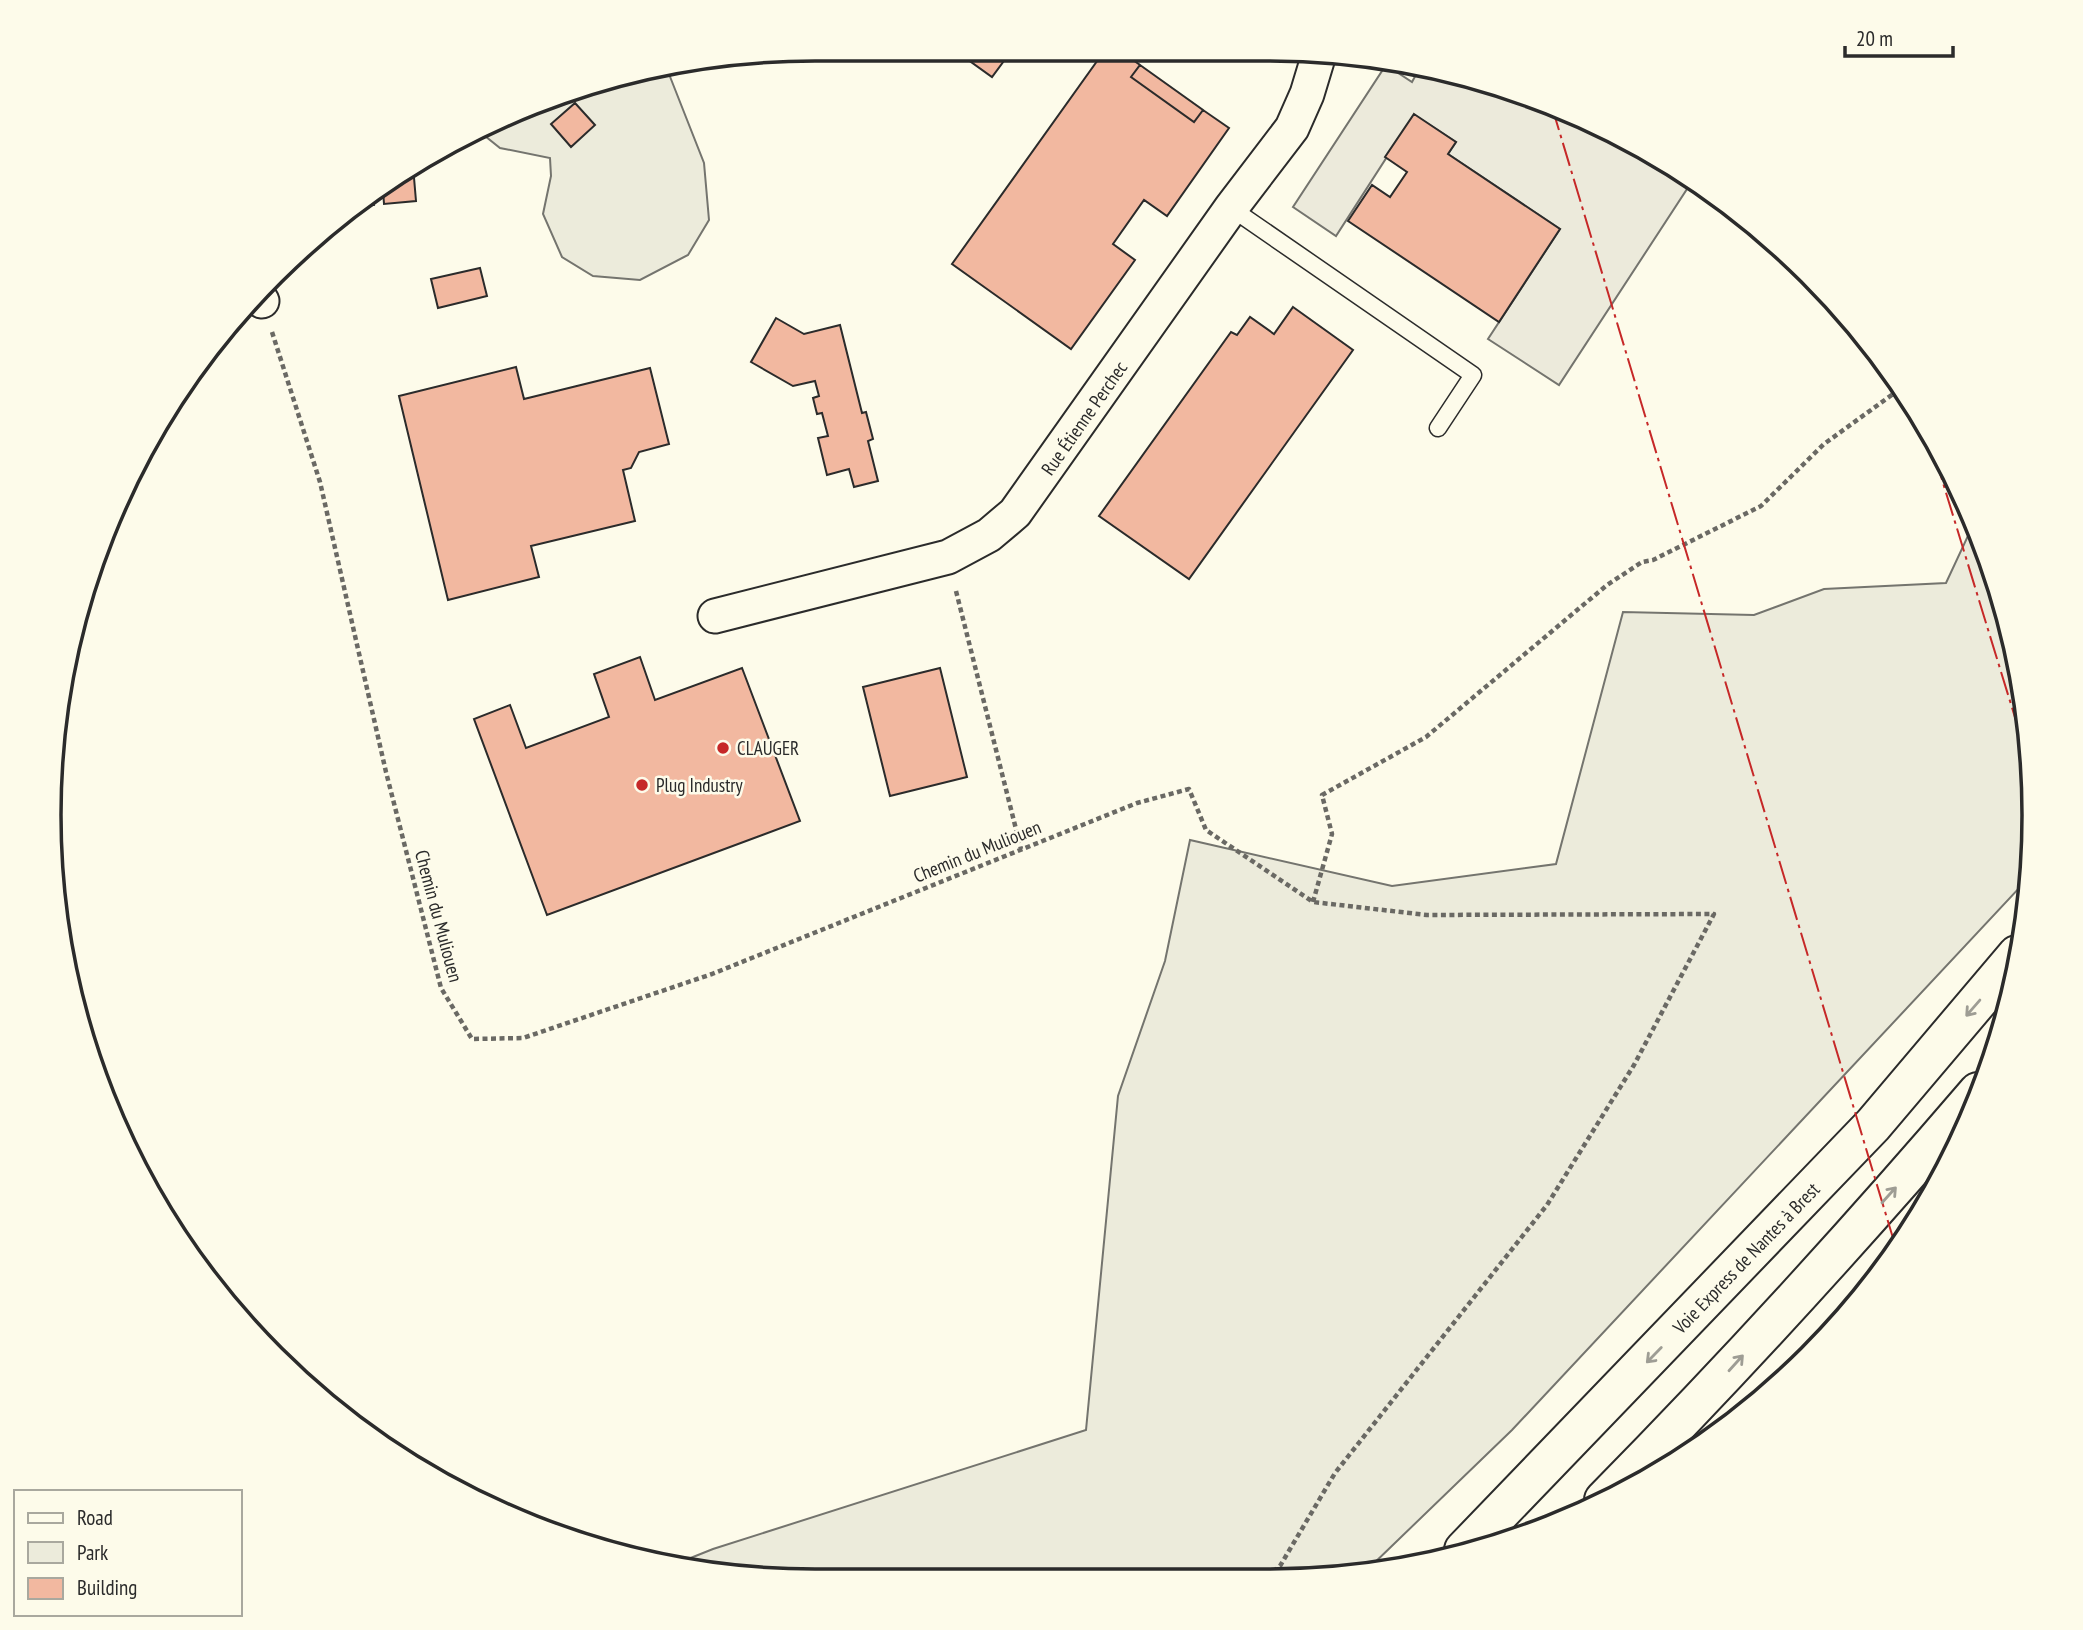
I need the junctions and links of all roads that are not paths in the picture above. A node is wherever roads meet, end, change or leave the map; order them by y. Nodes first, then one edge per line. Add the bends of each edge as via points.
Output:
1 (1316, 63) edge
2 (1231, 208) junction
3 (1438, 428) dead end
4 (715, 616) dead end
5 (2005, 969) edge
6 (1959, 1114) edge
7 (1625, 1479) edge
8 (1474, 1540) edge

1 - 2 street, Rue Étienne Perchec via 1292,128
2 - 3 lane via 1473,375
2 - 4 street, Rue Étienne Perchec via 1015,513 989,535 948,557
5 -> 8 highway, Voie Express de Nantes à Brest via 1873,1125
7 -> 6 highway via 1723,1377

